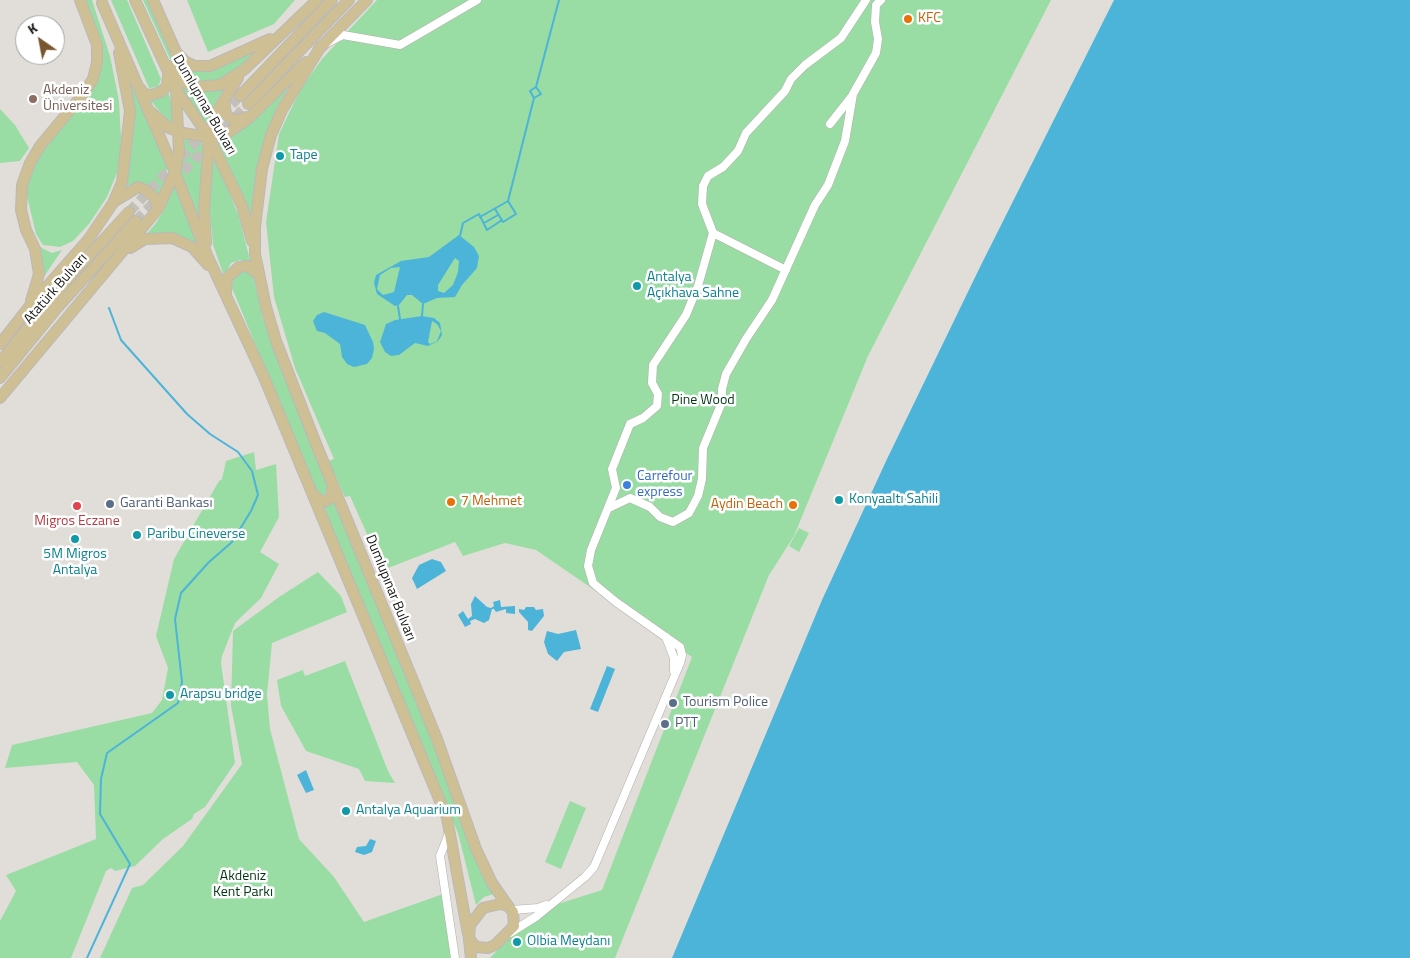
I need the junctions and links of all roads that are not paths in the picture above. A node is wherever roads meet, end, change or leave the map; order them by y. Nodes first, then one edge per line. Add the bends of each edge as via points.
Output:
1 (80, 0) edge
2 (134, 0) edge
3 (153, 0) edge
4 (317, 0) edge
5 (332, 0) edge
6 (349, 0) edge
7 (367, 0) edge
8 (477, 0) edge
9 (866, 0) edge
10 (881, 0) edge
11 (102, 1) edge
12 (293, 22) junction
13 (151, 36) junction
14 (321, 46) junction
15 (245, 69) junction
16 (166, 70) junction
17 (136, 82) junction
18 (176, 89) junction
19 (854, 94) junction
20 (240, 96) tunnel mouth
21 (224, 99) junction
22 (248, 104) tunnel mouth
23 (145, 106) junction
24 (251, 116) junction
25 (830, 124) dead end
26 (179, 132) junction
27 (209, 137) junction
28 (175, 172) junction
29 (113, 203) junction
30 (158, 209) junction
31 (129, 212) tunnel mouth
32 (136, 221) tunnel mouth
33 (713, 233) junction
34 (121, 254) junction
35 (256, 254) junction
36 (207, 255) junction
37 (786, 270) junction
38 (259, 276) junction
39 (226, 294) junction
40 (29, 306) junction
41 (0, 344) edge
42 (0, 362) edge
43 (0, 378) edge
44 (0, 398) edge
45 (333, 486) junction
46 (616, 488) junction
47 (311, 492) junction
48 (630, 498) junction
49 (609, 508) junction
50 (450, 831) junction
51 (553, 903) junction
52 (510, 908) junction
53 (509, 933) junction
54 (469, 937) junction
55 (495, 946) junction
56 (455, 958) edge
57 (471, 958) edge
58 (487, 958) edge

1 - 40 main road via 97,45 97,62 84,93 37,152 22,185 21,210 35,249 38,274
2 - 13 main road, Dumlupınar Bulvarı
3 - 12 main road via 176,52 195,66 210,66 262,44
4 - 12 main road
5 - 20 main road
6 - 22 main road
7 - 14 main road
8 - 14 street via 400,44 344,35
9 - 33 street via 841,38 791,79 785,91 746,133 738,151 724,167 708,176 702,204
10 - 19 street via 876,5 876,53
11 - 17 main road
11 - 29 main road via 118,49 130,111 122,182
12 - 15 main road
13 - 15 main road via 176,75 195,87 220,85
13 - 16 main road, Dumlupınar Bulvarı
14 - 24 main road
14 - 35 main road via 282,110 266,150 259,190
15 - 21 main road
16 - 17 main road via 169,78 161,92 144,94
16 - 18 main road, Dumlupınar Bulvarı
17 - 23 main road
18 - 26 main road
18 - 27 main road, Dumlupınar Bulvarı
19 - 25 street
19 - 37 street via 845,141
21 - 24 main road via 226,114 230,118
21 - 27 main road
23 - 26 main road via 159,120
23 - 28 main road
24 - 27 main road via 226,134
26 - 27 main road
26 - 28 main road
27 - 35 main road, Dumlupınar Bulvarı via 242,206
27 - 36 main road via 204,208
28 - 30 main road
28 - 36 main road
29 - 30 main road via 138,187 154,197
29 - 40 main road via 88,240
30 - 34 main road
31 - 42 main road, Atatürk Bulvarı via 72,274
32 - 43 main road, Atatürk Bulvarı via 57,308
33 - 37 street
33 - 46 street via 686,315 653,366 652,384 658,394 657,406 630,424 612,469
34 - 39 main road via 145,239 163,237 180,241 192,247 206,263
34 - 44 main road
35 - 38 main road, Dumlupınar Bulvarı
36 - 39 main road
37 - 48 street via 772,300 726,374 722,402 703,448 698,496 689,512 673,522
38 - 39 main road via 248,266 239,267 228,278
38 - 45 main road, Dumlupınar Bulvarı via 276,341
39 - 47 main road
40 - 41 main road
45 - 47 main road via 331,497 326,501 319,500
45 - 52 main road, Dumlupınar Bulvarı via 437,740 476,849 495,889
46 - 48 street
46 - 49 street
47 - 50 main road
48 - 49 street
49 - 51 street via 590,550 588,566 593,584 665,636 674,658 674,675 594,867
50 - 54 main road
50 - 56 street via 440,856
51 - 52 street via 538,908
51 - 53 street
52 - 53 main road via 515,921
52 - 54 main road via 496,904 483,908 470,924
53 - 55 main road
54 - 55 main road via 478,948
54 - 57 main road
55 - 58 main road

